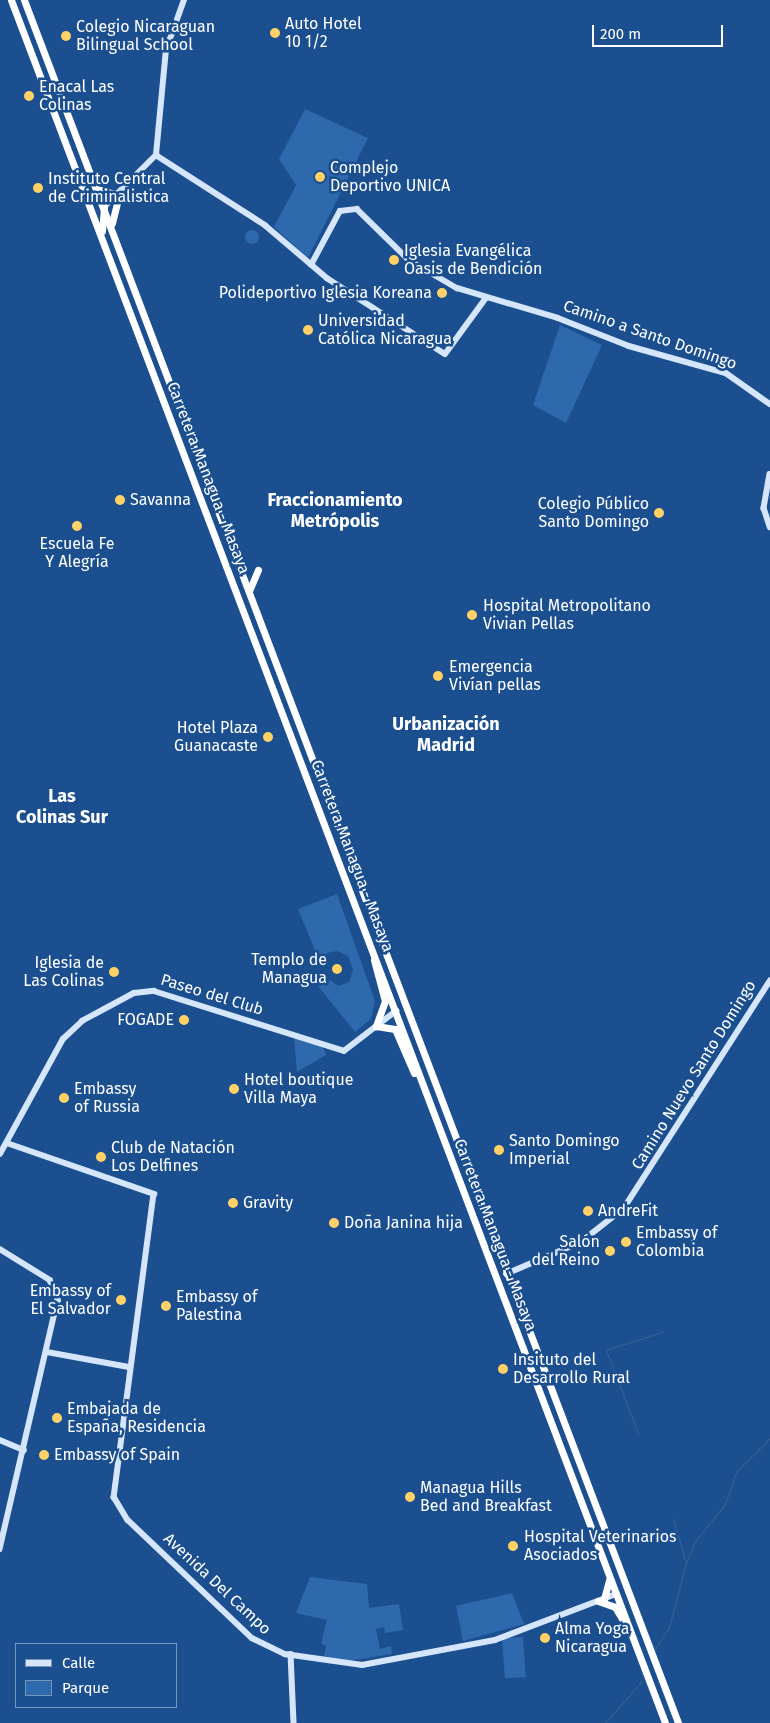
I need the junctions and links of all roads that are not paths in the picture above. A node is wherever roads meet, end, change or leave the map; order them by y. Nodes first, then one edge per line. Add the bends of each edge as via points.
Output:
1 (10, 0) edge
2 (24, 0) edge
3 (184, 0) edge
4 (65, 143) junction
5 (156, 155) junction
6 (96, 189) junction
7 (119, 195) junction
8 (104, 207) junction
9 (113, 229) junction
10 (103, 240) junction
11 (311, 266) junction
12 (486, 298) junction
13 (770, 404) edge
14 (199, 464) junction
15 (190, 469) junction
16 (770, 474) edge
17 (206, 481) junction
18 (195, 484) junction
19 (770, 528) edge
20 (217, 542) junction
21 (239, 569) junction
22 (258, 570) dead end
23 (249, 596) junction
24 (242, 607) junction
25 (373, 949) junction
26 (384, 952) junction
27 (770, 981) edge
28 (396, 1011) junction
29 (376, 1026) junction
30 (432, 1078) junction
31 (425, 1090) junction
32 (7, 1143) junction
33 (0, 1154) edge
34 (0, 1249) edge
35 (506, 1274) junction
36 (520, 1339) junction
37 (47, 1352) junction
38 (129, 1367) junction
39 (546, 1379) junction
40 (552, 1422) junction
41 (0, 1440) edge
42 (24, 1450) junction
43 (610, 1547) junction
44 (0, 1549) edge
45 (609, 1575) junction
46 (616, 1594) junction
47 (601, 1600) junction
48 (630, 1630) junction
49 (646, 1638) junction
50 (291, 1654) junction
51 (294, 1723) edge
52 (665, 1723) edge
53 (678, 1723) edge

1 - 4 highway, Carretera Managua - Masaya
2 - 6 highway, Carretera Managua - Masaya
3 - 5 street via 166,50
4 - 8 highway via 86,191
4 - 10 highway, Carretera Managua - Masaya
5 - 7 street
5 - 11 street via 265,225
6 - 7 highway
6 - 8 highway, Carretera Managua - Masaya
7 - 8 street
7 - 9 highway via 112,209
8 - 9 highway, Carretera Managua - Masaya
8 - 10 highway
9 - 14 highway, Carretera Managua - Masaya
10 - 15 highway, Carretera Managua - Masaya
11 - 12 street via 445,354
11 - 12 street, Camino a Santo Domingo via 336,216 351,208 378,225 417,266
12 - 13 street, Camino a Santo Domingo via 726,373
14 - 15 highway via 196,471
14 - 17 highway, Carretera Managua - Masaya
15 - 18 highway, Carretera Managua - Masaya
16 - 19 street via 764,508
17 - 18 highway via 198,477
17 - 21 highway, Carretera Managua - Masaya
18 - 20 highway, Carretera Managua - Masaya
20 - 21 highway
20 - 24 highway, Carretera Managua - Masaya
21 - 23 highway, Carretera Managua - Masaya
21 - 24 highway via 236,582
22 - 23 highway via 250,582
23 - 26 highway, Carretera Managua - Masaya
24 - 25 highway, Carretera Managua - Masaya
25 - 28 highway, Carretera Managua - Masaya
25 - 29 highway via 385,1001
26 - 28 highway via 400,1003
26 - 30 highway, Carretera Managua - Masaya
27 - 35 street, Camino Nuevo Santo Domingo via 642,1184 597,1233
28 - 29 street
28 - 30 highway via 405,1018
28 - 31 highway, Carretera Managua - Masaya
29 - 31 highway via 395,1029
29 - 32 street, Paseo del Club via 344,1051 154,991 134,993 68,1034
30 - 35 highway, Carretera Managua - Masaya
31 - 36 highway, Carretera Managua - Masaya
32 - 33 street, Paseo del Club
32 - 38 street, Avenida Del Campo via 154,1194
34 - 37 street via 38,1271 56,1289 57,1313
35 - 39 highway, Carretera Managua - Masaya
36 - 39 highway
36 - 40 highway, Carretera Managua - Masaya
37 - 38 street
37 - 42 street
38 - 50 street, Avenida Del Campo via 114,1488 116,1504 252,1638
39 - 40 highway
39 - 43 highway, Carretera Managua - Masaya
40 - 45 highway, Carretera Managua - Masaya
41 - 42 street
42 - 44 street
43 - 46 highway via 621,1584
43 - 49 highway, Carretera Managua - Masaya
45 - 46 highway, Carretera Managua - Masaya
45 - 47 highway
46 - 47 street, Avenida Del Campo
46 - 48 highway, Carretera Managua - Masaya
46 - 49 highway via 627,1599
47 - 48 highway via 615,1607
47 - 50 street, Avenida Del Campo via 494,1640 362,1664
48 - 52 highway, Carretera Managua - Masaya
49 - 53 highway, Carretera Managua - Masaya
50 - 51 street

